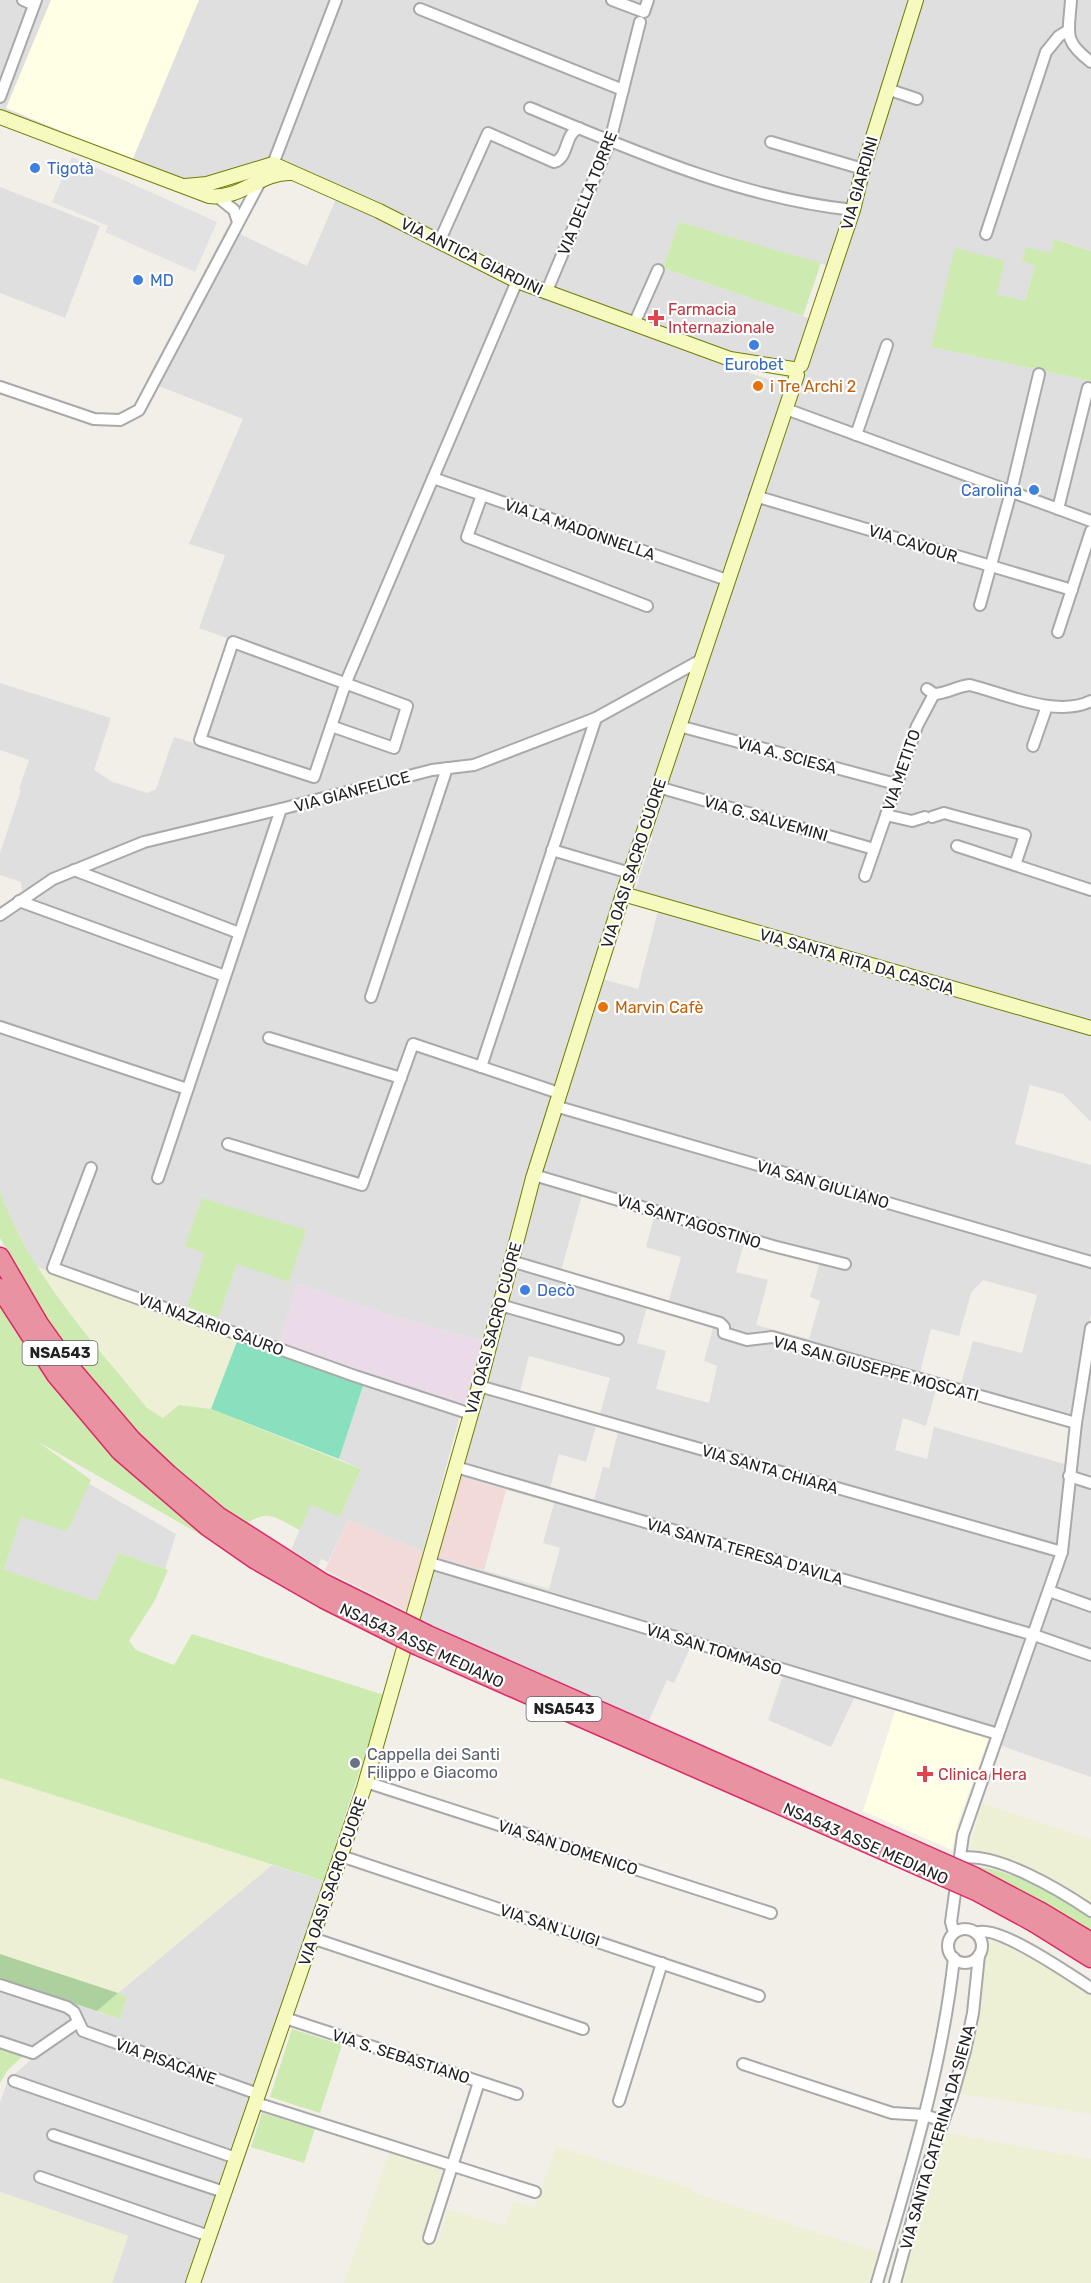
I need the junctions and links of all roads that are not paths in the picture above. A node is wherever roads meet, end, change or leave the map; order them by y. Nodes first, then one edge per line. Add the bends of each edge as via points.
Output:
1 (22, 0) edge
2 (336, 0) edge
3 (612, 0) edge
4 (648, 0) edge
5 (916, 0) edge
6 (1071, 0) edge
7 (35, 2) edge
8 (420, 9) dead end
9 (642, 17) junction
10 (1069, 30) junction
11 (1091, 62) edge
12 (888, 89) junction
13 (623, 90) junction
14 (0, 97) edge
15 (917, 99) dead end
16 (530, 108) dead end
17 (0, 117) edge
18 (579, 128) junction
19 (610, 141) junction
20 (771, 142) dead end
21 (269, 164) junction
22 (863, 169) junction
23 (244, 171) junction
24 (293, 173) junction
25 (218, 180) junction
26 (256, 183) junction
27 (185, 186) junction
28 (219, 198) junction
29 (853, 210) junction
30 (238, 222) junction
31 (986, 234) dead end
32 (440, 240) junction
33 (658, 270) dead end
34 (517, 281) junction
35 (546, 293) junction
36 (634, 324) junction
37 (887, 345) dead end
38 (797, 370) junction
39 (1039, 374) dead end
40 (0, 387) edge
41 (1088, 388) dead end
42 (786, 409) junction
43 (856, 435) junction
44 (433, 478) junction
45 (1011, 492) junction
46 (482, 495) junction
47 (755, 496) junction
48 (1058, 509) junction
49 (1091, 521) edge
50 (1091, 531) edge
51 (992, 566) junction
52 (727, 580) junction
53 (1072, 590) junction
54 (980, 605) dead end
55 (647, 606) dead end
56 (1058, 632) dead end
57 (700, 660) junction
58 (346, 682) junction
59 (1091, 701) edge
60 (1047, 706) junction
61 (596, 718) junction
62 (332, 726) junction
63 (679, 726) junction
64 (1033, 746) dead end
65 (447, 768) junction
66 (896, 784) junction
67 (658, 787) junction
68 (281, 809) junction
69 (886, 815) junction
70 (957, 846) dead end
71 (874, 849) junction
72 (552, 850) junction
73 (1015, 865) junction
74 (74, 870) junction
75 (630, 873) junction
76 (865, 876) dead end
77 (1091, 890) edge
78 (623, 894) junction
79 (19, 901) junction
80 (0, 915) edge
81 (239, 933) junction
82 (225, 976) junction
83 (372, 997) dead end
84 (0, 1027) edge
85 (1091, 1028) edge
86 (269, 1038) dead end
87 (481, 1067) junction
88 (401, 1078) junction
89 (187, 1089) junction
90 (557, 1099) junction
91 (228, 1144) dead end
92 (91, 1168) dead end
93 (534, 1175) junction
94 (158, 1178) dead end
95 (0, 1257) edge
96 (511, 1261) junction
97 (1091, 1262) edge
98 (845, 1264) dead end
99 (0, 1288) edge
100 (500, 1305) junction
101 (1091, 1328) edge
102 (618, 1339) dead end
103 (1087, 1382) edge
104 (479, 1386) junction
105 (471, 1414) junction
106 (1076, 1423) junction
107 (126, 1445) junction
108 (456, 1467) junction
109 (1069, 1476) junction
110 (1091, 1482) edge
111 (1062, 1552) junction
112 (430, 1563) junction
113 (1049, 1591) junction
114 (1091, 1606) edge
115 (1034, 1635) junction
116 (1091, 1655) edge
117 (998, 1734) junction
118 (366, 1782) junction
119 (341, 1856) junction
120 (960, 1858) junction
121 (953, 1910) junction
122 (1091, 1911) edge
123 (771, 1913) dead end
124 (1038, 1917) junction
125 (965, 1928) junction
126 (954, 1933) junction
127 (976, 1933) junction
128 (312, 1938) junction
129 (1091, 1942) edge
130 (979, 1955) junction
131 (954, 1958) junction
132 (1091, 1958) edge
133 (663, 1963) junction
134 (0, 1985) edge
135 (1091, 1988) edge
136 (759, 1996) dead end
137 (285, 2019) junction
138 (78, 2022) junction
139 (583, 2029) dead end
140 (0, 2042) edge
141 (743, 2064) dead end
142 (14, 2081) dead end
143 (478, 2082) junction
144 (517, 2094) dead end
145 (257, 2099) junction
146 (619, 2101) dead end
147 (924, 2115) junction
148 (943, 2121) junction
149 (52, 2135) dead end
150 (236, 2158) junction
151 (453, 2165) junction
152 (40, 2177) dead end
153 (224, 2192) junction
154 (535, 2192) dead end
155 (209, 2236) junction
156 (429, 2238) dead end
157 (886, 2250) junction
158 (903, 2254) junction
159 (193, 2283) edge
160 (877, 2283) edge
161 (895, 2283) edge

1 - 7 street
2 - 21 street
3 - 9 street
4 - 9 street, VIA DELLA TORRE
5 - 12 street, VIA GIARDINI
6 - 10 street
7 - 14 street
8 - 13 street
9 - 13 street, VIA DELLA TORRE
10 - 11 street via 1069,40
10 - 31 street via 1046,52
12 - 15 street
12 - 22 street, VIA GIARDINI
13 - 19 street, VIA DELLA TORRE
16 - 18 street
17 - 27 street
18 - 19 street
18 - 32 street, VIA DELLA TORRE via 571,132 561,157 554,162 488,133
19 - 29 street via 725,182 817,206
19 - 35 street, VIA DELLA TORRE
20 - 22 street
21 - 23 street
21 - 24 street, VIA ANTICA GIARDINI
21 - 26 street
22 - 29 street, VIA GIARDINI
23 - 25 street
23 - 26 street
24 - 26 street via 272,175
24 - 32 street, VIA ANTICA GIARDINI
25 - 27 street
25 - 28 street
26 - 28 street via 240,193
26 - 30 street
27 - 28 street
28 - 30 street via 234,210
29 - 38 street, VIA GIARDINI
30 - 40 street via 139,410 120,420 94,419
32 - 34 street, VIA ANTICA GIARDINI
33 - 36 street
34 - 35 street, VIA ANTICA GIARDINI
34 - 44 street
35 - 36 street, VIA ANTICA GIARDINI
36 - 38 street, VIA ANTICA GIARDINI via 730,359
37 - 43 street
38 - 42 street, VIA OASI SACRO CUORE
39 - 45 street
41 - 48 street
42 - 43 street
42 - 47 street, VIA OASI SACRO CUORE
43 - 45 street
44 - 46 street, VIA LA MADONNELLA
44 - 58 street
45 - 48 street
45 - 51 street
46 - 52 street, VIA LA MADONNELLA
46 - 55 street via 467,537
47 - 51 street, VIA CAVOUR
47 - 52 street, VIA OASI SACRO CUORE
48 - 49 street
50 - 53 street
51 - 53 street, VIA CAVOUR
51 - 54 street
52 - 57 street, VIA OASI SACRO CUORE
53 - 56 street
57 - 61 street, VIA GIANFELICE
57 - 63 street, VIA OASI SACRO CUORE
58 - 62 street
58 - 62 street via 407,706 394,748
58 - 62 street via 233,642 200,740 314,777
59 - 60 street, VIA METITO via 1074,706
60 - 64 street
60 - 66 street, VIA METITO via 970,685 940,694 931,691
61 - 65 street, VIA GIANFELICE via 474,765
61 - 72 street
63 - 66 street, VIA A. SCIESA
63 - 67 street, VIA OASI SACRO CUORE
65 - 68 street, VIA GIANFELICE
65 - 83 street
66 - 69 street, VIA METITO
67 - 71 street, VIA G. SALVEMINI
67 - 75 street, VIA OASI SACRO CUORE
68 - 74 street, VIA GIANFELICE via 144,842
68 - 81 street
69 - 71 street, VIA METITO
69 - 73 street via 912,821 944,813 1025,835
70 - 73 street
71 - 76 street, VIA METITO
72 - 75 street
72 - 87 street
73 - 77 street
74 - 79 street, VIA GIANFELICE
74 - 81 street
75 - 78 street, VIA OASI SACRO CUORE
78 - 85 street, VIA SANTA RITA DA CASCIA
78 - 90 street, VIA OASI SACRO CUORE
79 - 80 street, VIA GIANFELICE
79 - 82 street
81 - 82 street
82 - 89 street
84 - 89 street
86 - 88 street
87 - 88 street, VIA SAN GIULIANO via 413,1044
87 - 90 street, VIA SAN GIULIANO
88 - 91 street via 362,1185
89 - 94 street
90 - 93 street, VIA OASI SACRO CUORE
90 - 97 street, VIA SAN GIULIANO
92 - 105 street, VIA NAZARIO SAURO via 53,1268
93 - 96 street, VIA OASI SACRO CUORE
93 - 98 street, VIA SANT'AGOSTINO
95 - 107 highway, NSA543 via 34,1315
96 - 100 street, VIA OASI SACRO CUORE
96 - 106 street, VIA SAN GIUSEPPE MOSCATI via 720,1323 724,1333 747,1340 772,1337
99 - 107 highway, NSA543 via 56,1375
100 - 102 street
100 - 104 street, VIA OASI SACRO CUORE
101 - 103 street
103 - 106 street
104 - 105 street, VIA OASI SACRO CUORE
104 - 111 street, VIA SANTA CHIARA
105 - 108 street, VIA OASI SACRO CUORE
106 - 109 street
107 - 124 highway, bridge via 218,1516 323,1583 428,1635 973,1876
108 - 112 street, VIA OASI SACRO CUORE
108 - 115 street, VIA SANTA TERESA D'AVILA
109 - 110 street
109 - 111 street
111 - 113 street
112 - 117 street, VIA SAN TOMMASO
112 - 118 street, VIA OASI SACRO CUORE
113 - 114 street
113 - 115 street
115 - 116 street, VIA SANTA TERESA D'AVILA
115 - 117 street
117 - 120 street via 963,1835
118 - 119 street, VIA OASI SACRO CUORE
118 - 123 street, VIA SAN DOMENICO
119 - 128 street, VIA OASI SACRO CUORE
119 - 133 street, VIA SAN LUIGI
120 - 121 street
120 - 122 street via 982,1858 1013,1869 1053,1886
121 - 125 street
121 - 126 street
124 - 129 highway
124 - 132 highway
125 - 126 street
125 - 127 street
126 - 131 street via 950,1947
127 - 130 street via 981,1944
127 - 135 street via 984,1930 1039,1954
128 - 137 street, VIA OASI SACRO CUORE
128 - 139 street
130 - 131 street via 966,1964
130 - 148 street, VIA SANTA CATERINA DA SIENA via 969,2032
131 - 147 street, VIA SANTA CATERINA DA SIENA
133 - 136 street, VIA SAN LUIGI
133 - 146 street
134 - 138 street, VIA PISACANE via 67,2007
137 - 143 street, VIA S. SEBASTIANO
137 - 145 street, VIA OASI SACRO CUORE
138 - 140 street via 33,2053
138 - 145 street, VIA PISACANE via 83,2031
141 - 147 street via 892,2113
142 - 150 street
143 - 144 street, VIA S. SEBASTIANO
143 - 151 street
145 - 150 street, VIA OASI SACRO CUORE
145 - 151 street, VIA PISACANE
147 - 148 street
147 - 157 street, VIA SANTA CATERINA DA SIENA
148 - 158 street, VIA SANTA CATERINA DA SIENA
149 - 153 street
150 - 153 street, VIA OASI SACRO CUORE
151 - 154 street, VIA PISACANE
151 - 156 street
152 - 155 street
153 - 155 street, VIA OASI SACRO CUORE
155 - 159 street, VIA OASI SACRO CUORE
157 - 158 street
157 - 160 street, VIA SANTA CATERINA DA SIENA
158 - 161 street, VIA SANTA CATERINA DA SIENA

